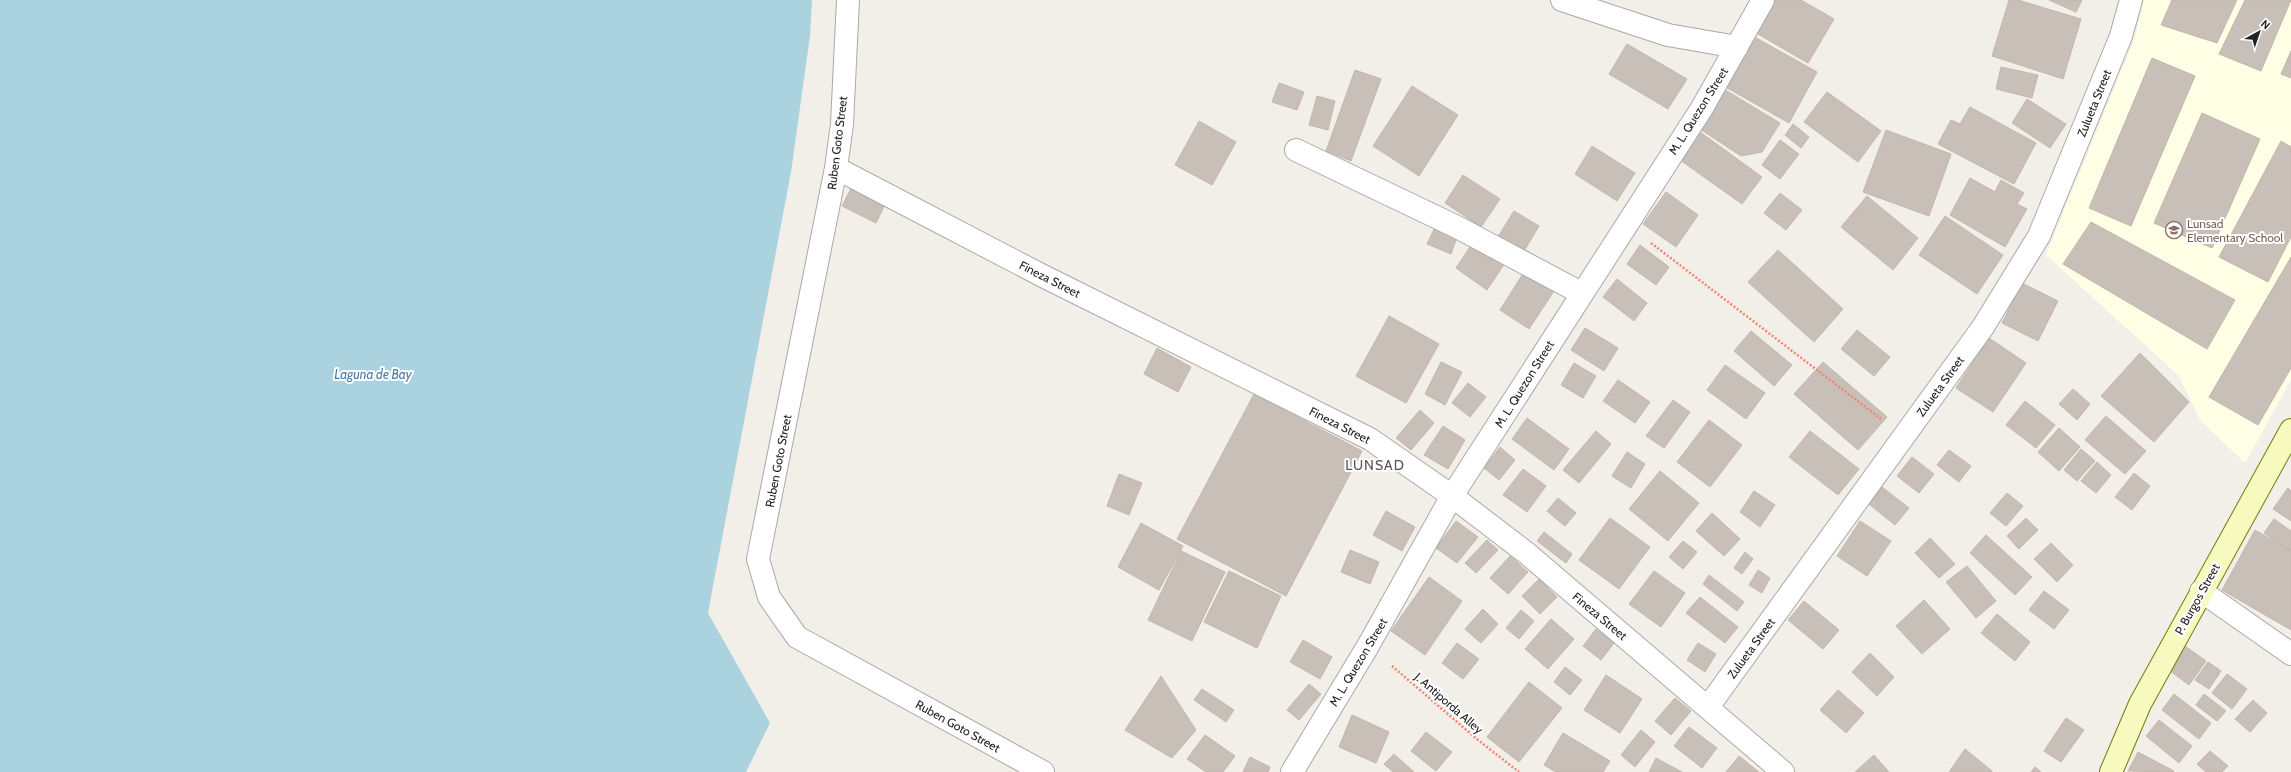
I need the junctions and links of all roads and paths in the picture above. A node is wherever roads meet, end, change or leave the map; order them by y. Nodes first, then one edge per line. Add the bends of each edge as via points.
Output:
1 (848, 0) edge
2 (1562, 0) edge
3 (1762, 0) edge
4 (2131, 0) edge
5 (1736, 47) junction
6 (1296, 150) dead end
7 (836, 168) junction
8 (1625, 224) junction
9 (1581, 293) junction
10 (2291, 430) edge
11 (1903, 436) junction
12 (1452, 496) junction
13 (2201, 591) junction
14 (1368, 646) junction
15 (2291, 654) edge
16 (1708, 707) junction
17 (1042, 772) edge
18 (1292, 772) edge
19 (1519, 772) edge
20 (1783, 772) edge
21 (2111, 772) edge

1 - 7 street, Ruben Goto Street via 842,124
2 - 5 street via 1668,35
3 - 5 street, M. L. Quezon Street
4 - 11 street, Zulueta Street via 2121,36 2039,236 1983,327
5 - 8 street, M. L. Quezon Street via 1702,108
6 - 9 street via 1449,223
7 - 12 street, Fineza Street via 1041,275 1370,439
7 - 17 street, Ruben Goto Street via 758,558 769,597 797,637
8 - 9 street, M. L. Quezon Street
8 - 11 path
9 - 12 street, M. L. Quezon Street
10 - 13 street, P. Burgos Street
11 - 16 street, Zulueta Street
12 - 14 street, M. L. Quezon Street
12 - 16 street, Fineza Street via 1529,555
13 - 15 street
13 - 21 street, P. Burgos Street via 2140,704
14 - 18 street, M. L. Quezon Street
14 - 19 path, J. Antiporda Alley
16 - 20 street, Fineza Street

